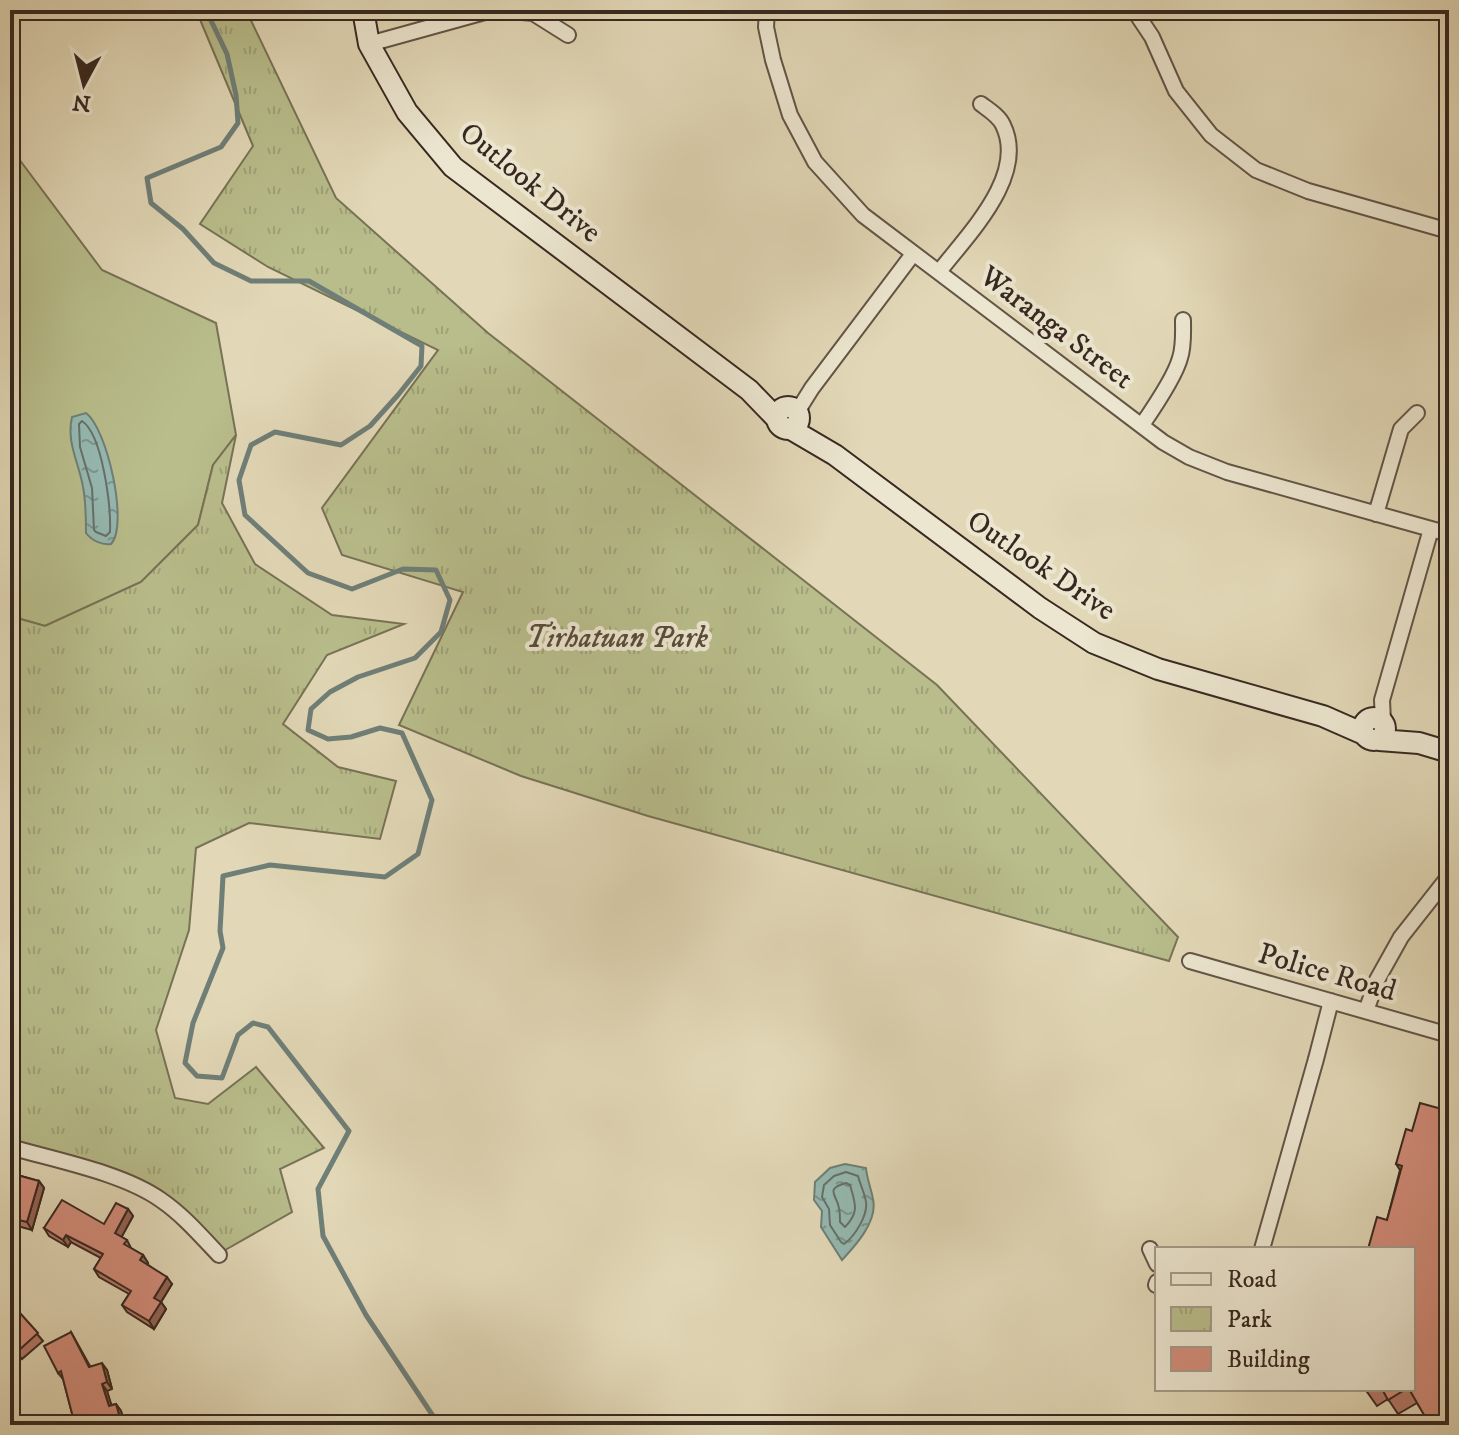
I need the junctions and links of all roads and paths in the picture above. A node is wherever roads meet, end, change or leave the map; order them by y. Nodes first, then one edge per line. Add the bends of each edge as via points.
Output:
1 (363, 10) edge
2 (492, 10) edge
3 (499, 10) edge
4 (767, 10) edge
5 (1134, 10) edge
6 (568, 35) dead end
7 (369, 44) junction
8 (981, 104) dead end
9 (1449, 231) edge
10 (913, 254) junction
11 (939, 272) junction
12 (1183, 320) dead end
13 (1417, 413) dead end
14 (790, 415) junction
15 (1142, 425) junction
16 (1376, 514) junction
17 (1431, 529) junction
18 (1449, 534) edge
19 (1374, 726) junction
20 (1449, 752) edge
21 (1449, 876) edge
22 (1190, 961) dead end
23 (1331, 1001) junction
24 (1366, 1011) junction
25 (1449, 1035) edge
26 (10, 1147) edge
27 (1263, 1247) edge
28 (1150, 1249) dead end
29 (219, 1255) dead end
30 (1155, 1260) edge

1 - 7 street, Outlook Drive
2 - 7 street
3 - 6 street via 533,13
4 - 10 street, Waranga Street via 773,60 790,115 815,162 863,215
5 - 9 street via 1176,91 1211,135 1256,170 1308,191
7 - 14 street, Outlook Drive via 407,112 453,167 749,390
8 - 11 street via 1002,123 1008,162 989,209
10 - 11 street, Waranga Street
10 - 14 street
11 - 15 street, Waranga Street
12 - 15 street via 1180,360
13 - 16 street via 1401,429
14 - 19 street, Outlook Drive via 835,455 1094,643 1158,669
15 - 16 street, Waranga Street via 1207,464
16 - 17 street, Waranga Street
17 - 18 street, Waranga Street
17 - 19 street
19 - 20 street, Outlook Drive
21 - 24 street via 1401,937
22 - 23 street, Police Road
23 - 24 street, Police Road
23 - 27 street
24 - 25 street, Police Road
26 - 29 street via 147,1191
28 - 30 street

